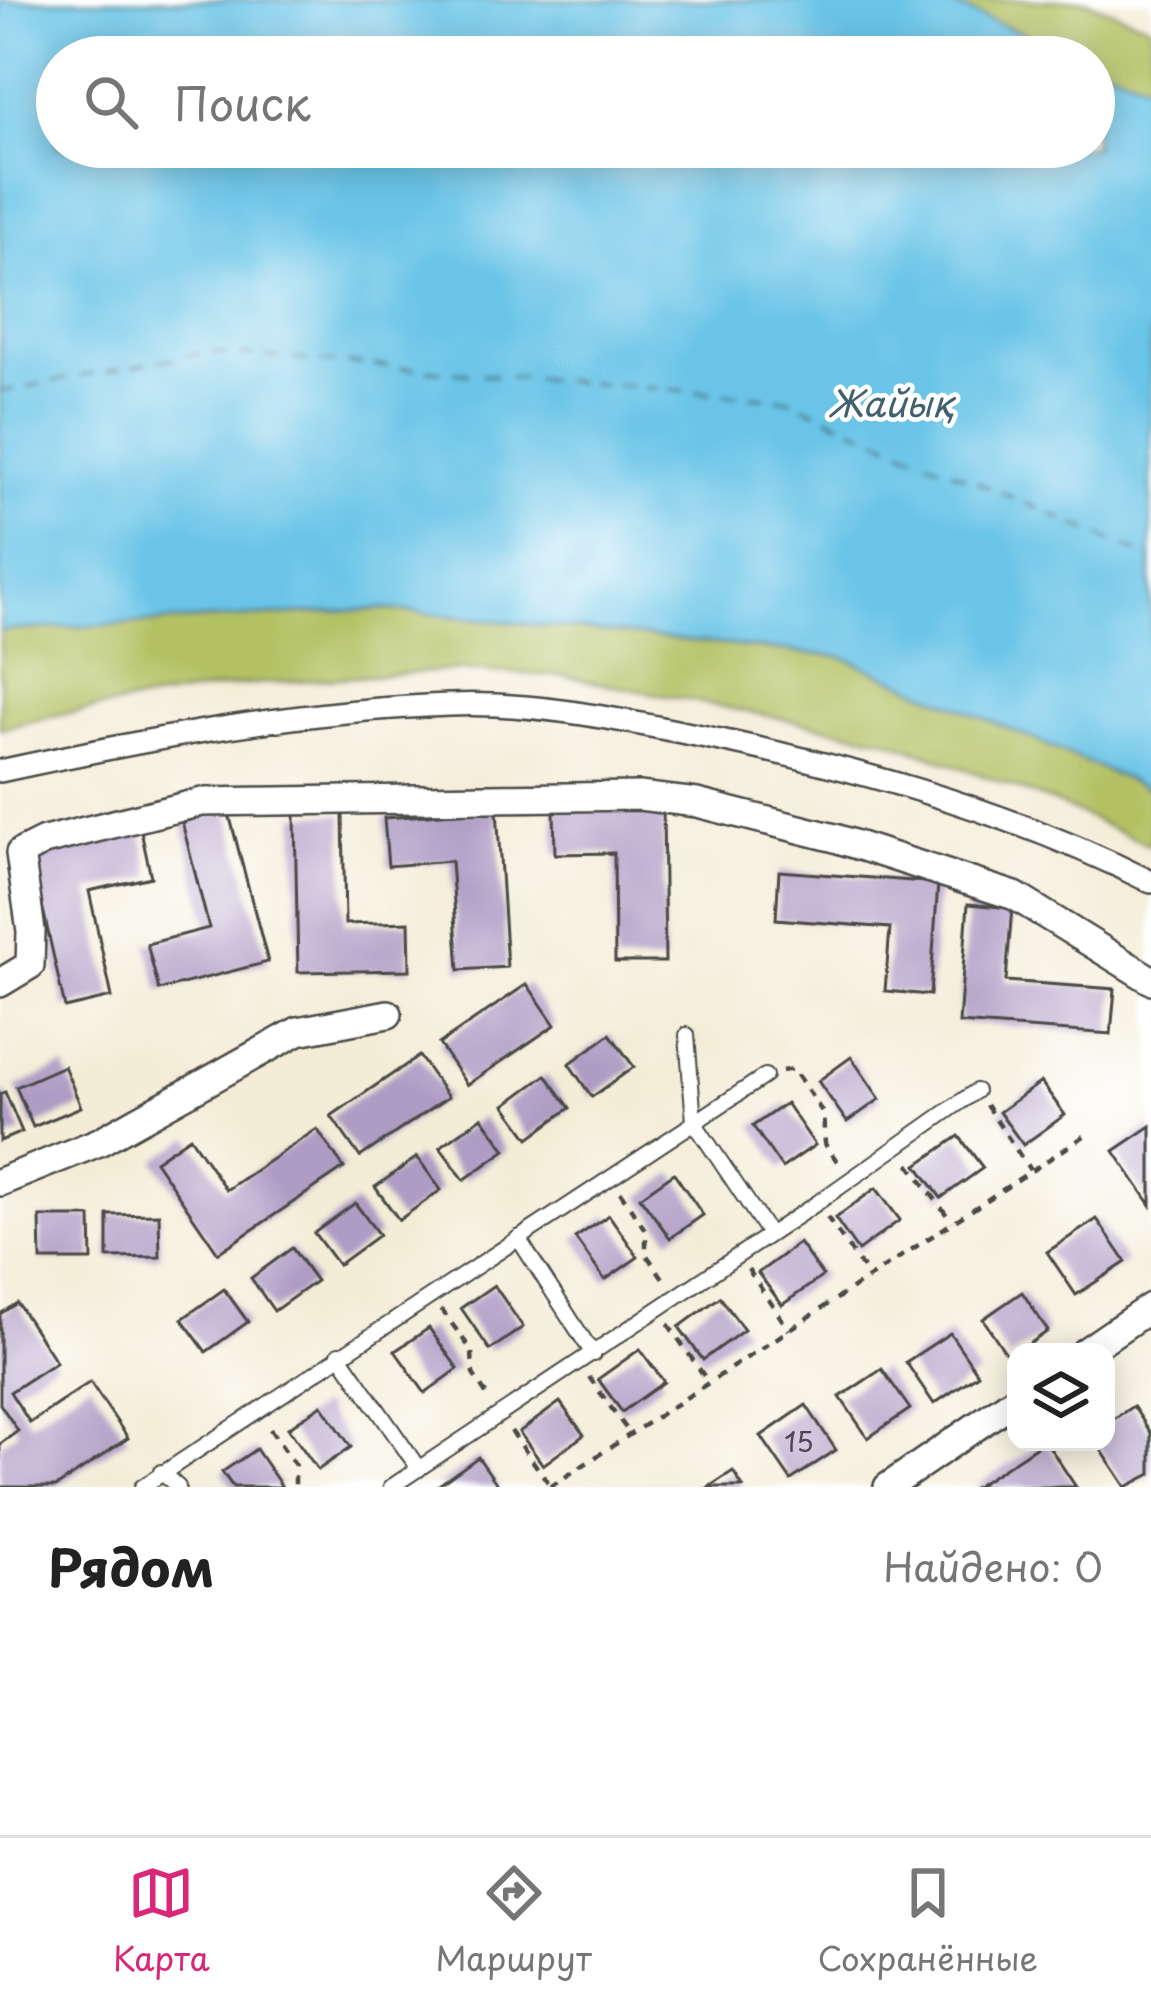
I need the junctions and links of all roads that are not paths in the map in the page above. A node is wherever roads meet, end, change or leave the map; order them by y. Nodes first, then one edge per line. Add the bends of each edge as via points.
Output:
1 (0, 770) edge
2 (1151, 882) edge
3 (1151, 980) edge
4 (0, 982) edge
5 (388, 1014) dead end
6 (686, 1035) dead end
7 (765, 1076) road end
8 (976, 1091) road end
9 (694, 1122) junction
10 (0, 1182) edge
11 (769, 1234) junction
12 (518, 1238) junction
13 (1151, 1307) edge
14 (1098, 1343) edge
15 (339, 1354) junction
16 (593, 1354) junction
17 (1007, 1406) edge
18 (419, 1469) junction
19 (161, 1472) junction
20 (142, 1487) edge
21 (178, 1487) edge
22 (391, 1487) edge
23 (888, 1487) edge

1 - 2 street via 300,716 453,704 578,712 767,748 928,792 1079,846
3 - 4 street via 1015,896 835,838 639,796 202,802 44,841 20,853 30,964
5 - 10 street via 298,1031 99,1142
6 - 9 lane
7 - 9 lane
8 - 11 lane
9 - 11 lane
9 - 12 lane
11 - 16 lane
12 - 15 lane
12 - 16 lane
13 - 14 street
15 - 18 lane
15 - 19 lane
16 - 18 lane
17 - 23 street
18 - 22 lane
19 - 20 lane
19 - 21 lane

